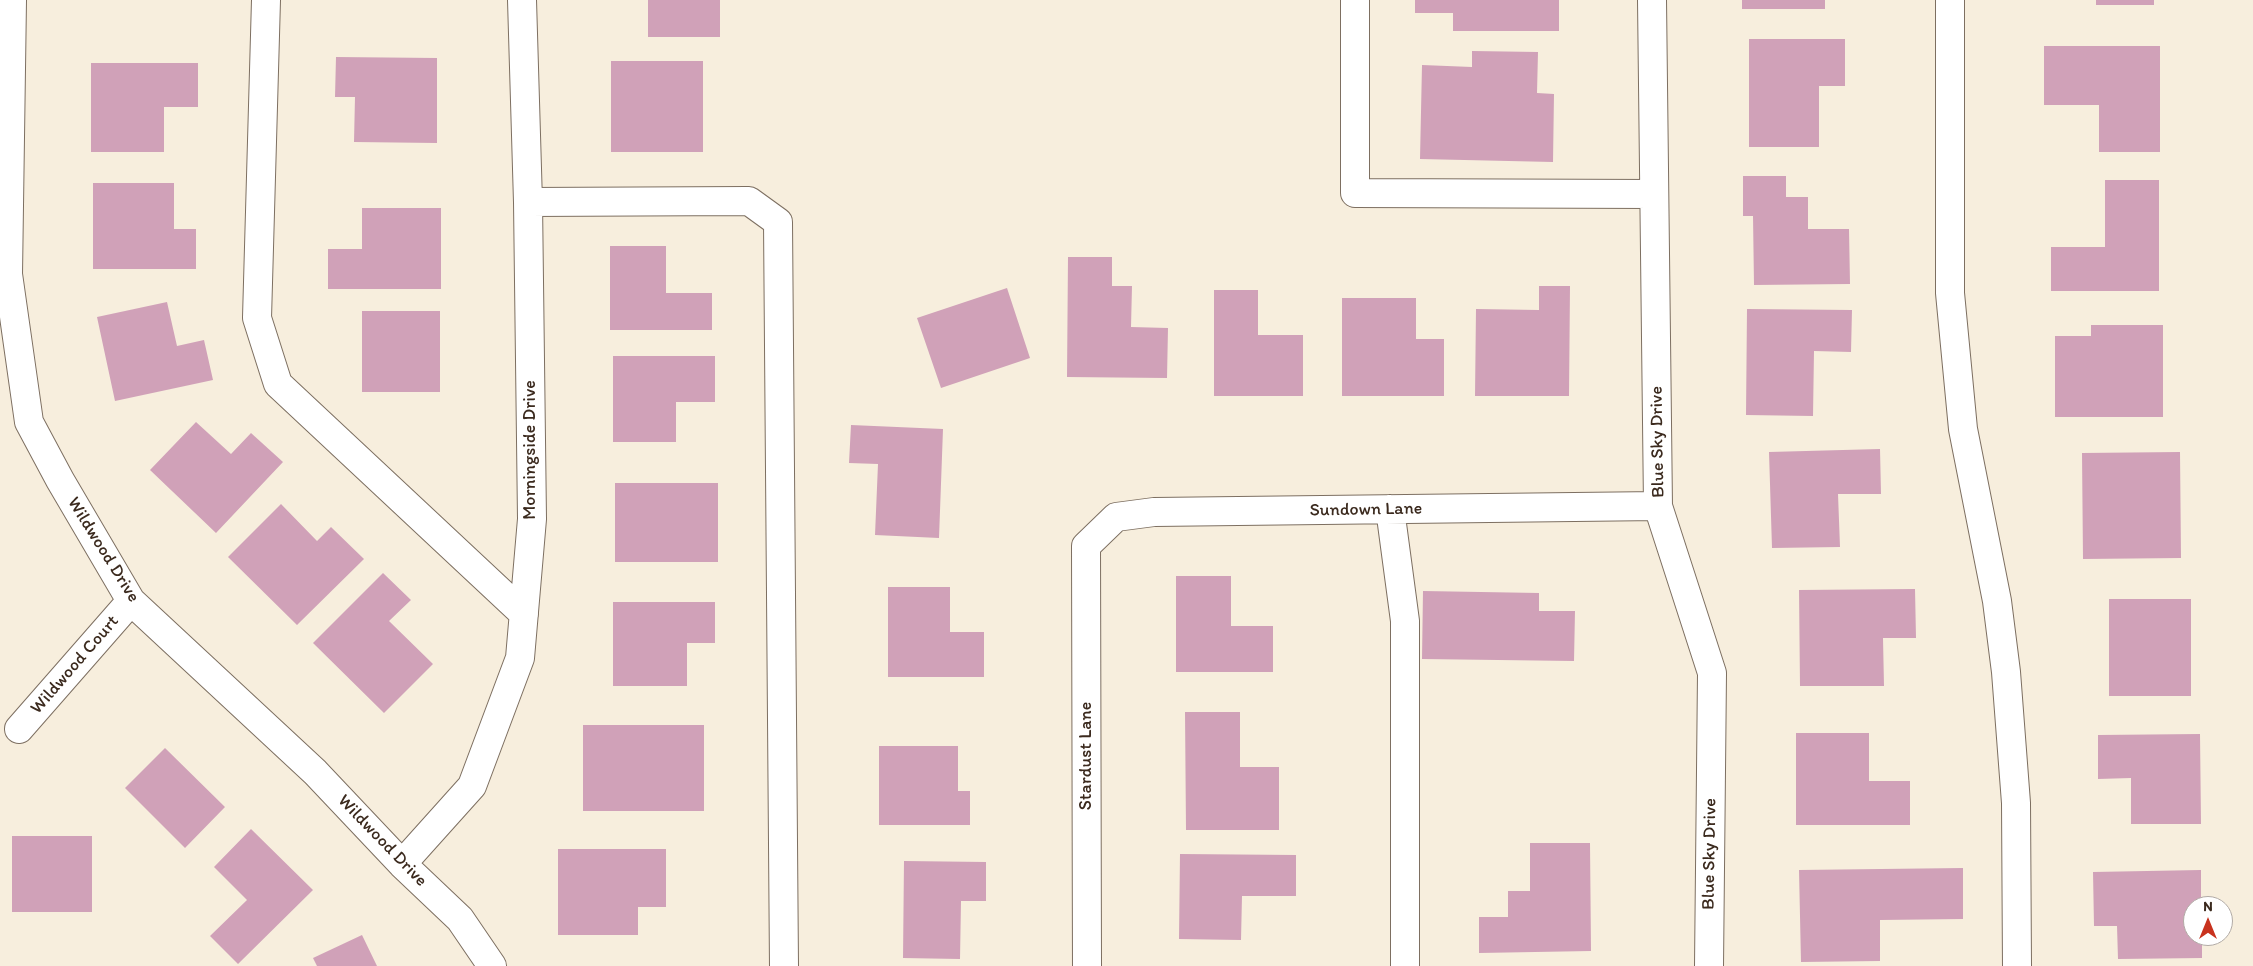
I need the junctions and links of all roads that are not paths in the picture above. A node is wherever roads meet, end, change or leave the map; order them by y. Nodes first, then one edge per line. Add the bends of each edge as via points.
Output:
1 (12, 0) edge
2 (266, 0) edge
3 (522, 0) edge
4 (1355, 0) edge
5 (1652, 0) edge
6 (1950, 0) edge
7 (1654, 194) junction
8 (528, 202) junction
9 (1658, 506) junction
10 (1390, 509) junction
11 (1086, 546) joint
12 (131, 601) junction
13 (524, 614) junction
14 (19, 729) dead end
15 (402, 864) junction
16 (492, 966) edge
17 (784, 966) edge
18 (1087, 966) edge
19 (1405, 966) edge
20 (1709, 966) edge
21 (2017, 966) edge

1 - 12 street, Wildwood Drive via 8,274 29,422
2 - 13 street via 257,318 278,384
3 - 8 street, Morningside Drive
4 - 7 street via 1355,192
5 - 7 street, Blue Sky Drive
6 - 21 street via 1950,292 1963,429 1997,601 2006,672 2016,803
7 - 9 street, Blue Sky Drive
8 - 13 street, Morningside Drive via 532,518
8 - 17 street via 749,200 778,222
9 - 10 street, Sundown Lane
9 - 20 street, Blue Sky Drive via 1712,673
10 - 11 street, Sundown Lane via 1154,512 1116,517
10 - 19 street via 1405,621
11 - 18 street, Stardust Lane
12 - 14 street, Wildwood Court
12 - 15 street, Wildwood Drive via 315,772
13 - 15 street, Morningside Drive via 520,658 472,786
15 - 16 street, Wildwood Drive via 460,919

